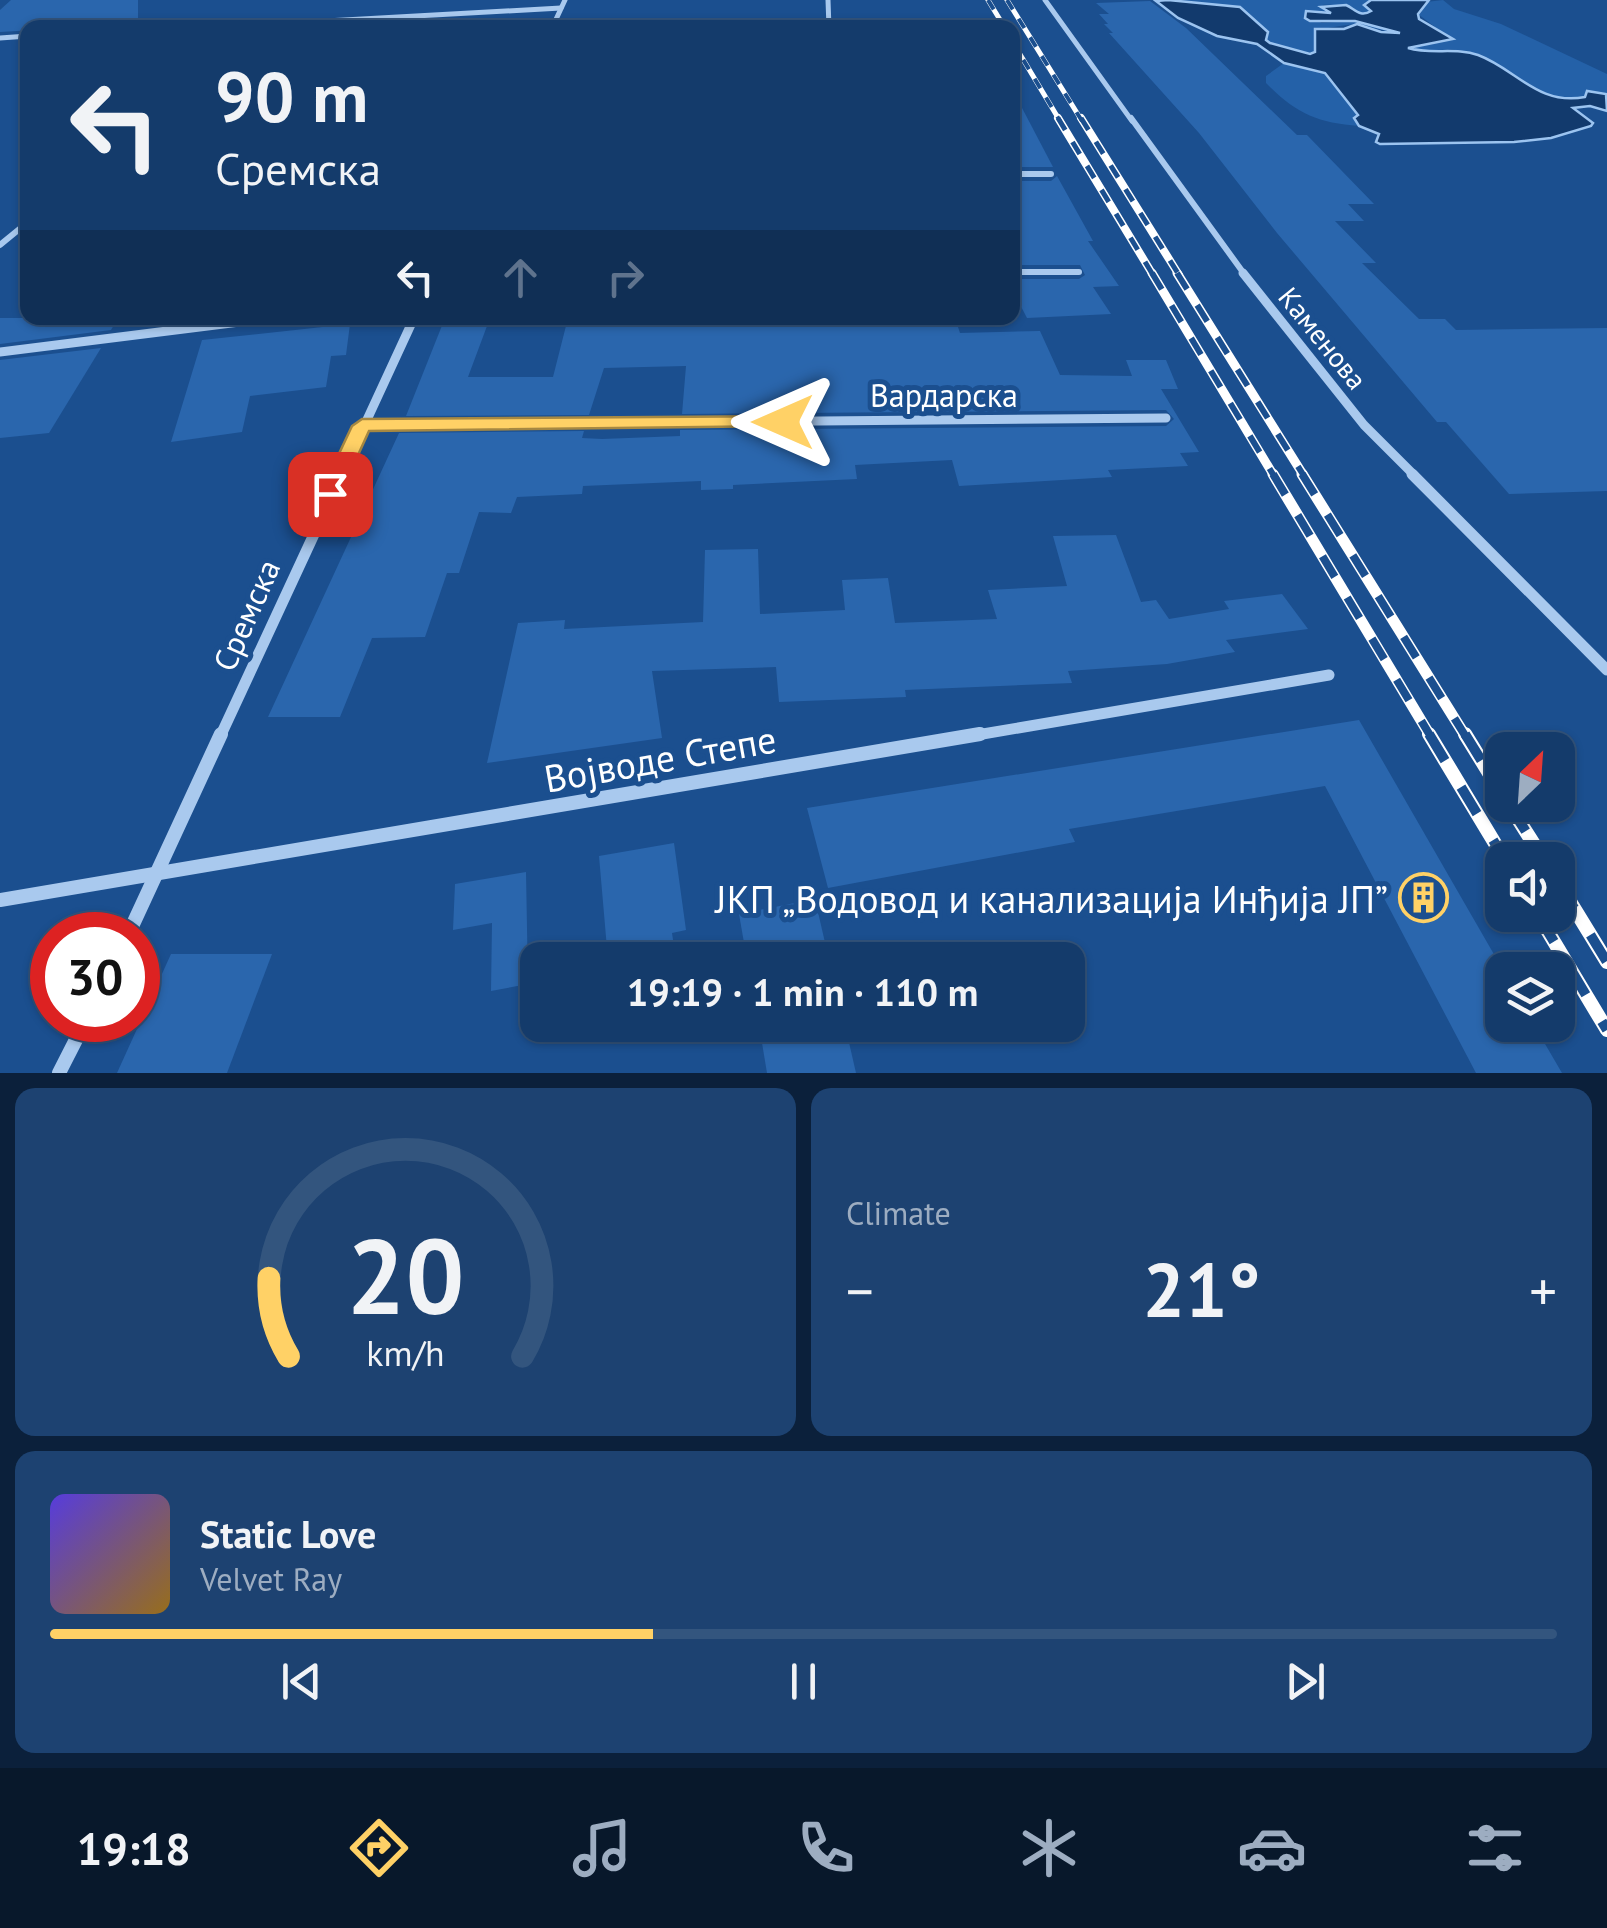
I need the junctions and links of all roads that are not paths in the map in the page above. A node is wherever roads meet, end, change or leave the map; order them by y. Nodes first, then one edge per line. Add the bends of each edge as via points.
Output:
1 (565, 0) edge
2 (1045, 0) edge
3 (561, 8) junction
4 (345, 20) edge
5 (556, 20) edge
6 (1020, 174) edge
7 (1051, 174) dead end
8 (20, 228) edge
9 (0, 244) edge
10 (1020, 272) edge
11 (1079, 272) dead end
12 (215, 325) edge
13 (411, 325) edge
14 (0, 352) edge
15 (1166, 418) dead end
16 (362, 426) junction
17 (1607, 670) edge
18 (1329, 675) dead end
19 (159, 872) junction
20 (0, 900) edge
21 (139, 912) edge
22 (75, 1042) edge
23 (59, 1073) edge

1 - 3 street
2 - 17 street, Каменова via 1256,291 1364,425
3 - 4 street
3 - 5 street
6 - 7 street
8 - 9 street
10 - 11 street
12 - 14 street
13 - 16 street, Сремска
15 - 16 street, Вардарска
16 - 19 street, Сремска
18 - 19 street, Војводе Степе
19 - 20 street, Војводе Степе
19 - 21 street, Сремска
22 - 23 street

